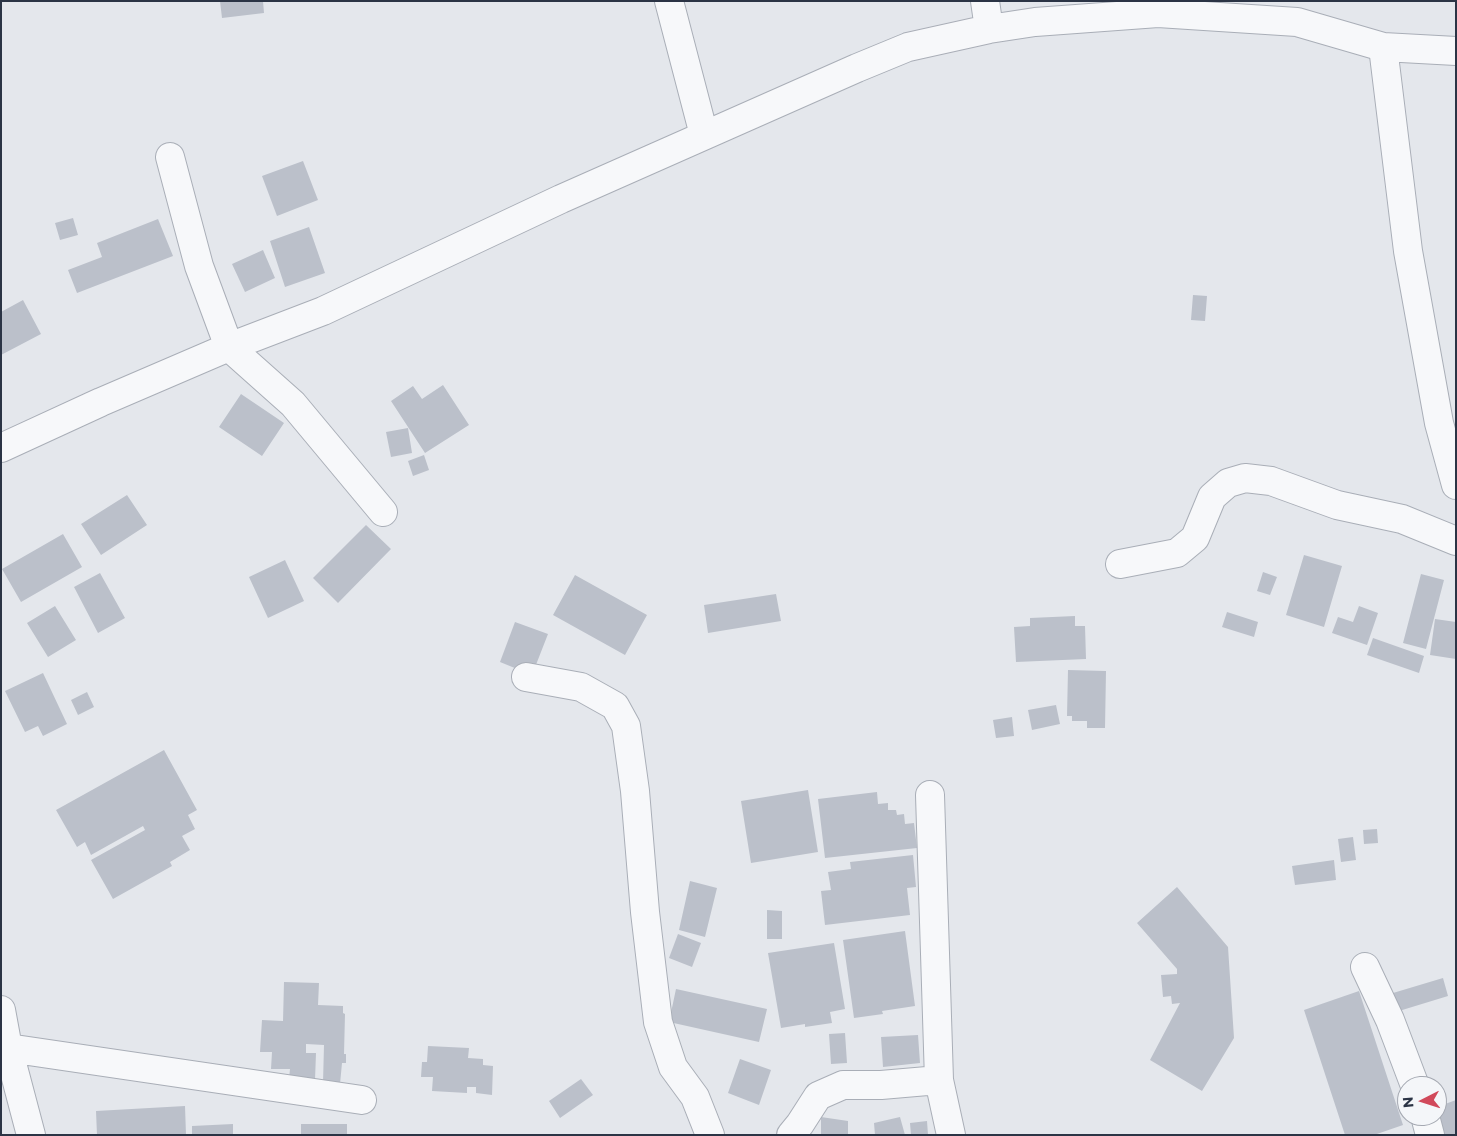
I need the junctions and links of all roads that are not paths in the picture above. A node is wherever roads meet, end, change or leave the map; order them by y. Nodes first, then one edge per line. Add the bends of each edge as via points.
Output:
1 (669, 1) edge
2 (985, 1) edge
3 (989, 29) junction
4 (1383, 47) junction
5 (1456, 51) edge
6 (704, 135) junction
7 (170, 157) dead end
8 (229, 348) junction
9 (1, 448) edge
10 (1456, 485) edge
11 (383, 512) dead end
12 (1456, 540) edge
13 (1120, 564) dead end
14 (526, 677) dead end
15 (930, 795) dead end
16 (1365, 967) dead end
17 (1, 1011) edge
18 (8, 1048) junction
19 (1411, 1076) edge
20 (939, 1080) junction
21 (362, 1100) dead end
22 (31, 1135) edge
23 (710, 1135) edge
24 (791, 1135) edge
25 (951, 1135) edge

1 - 6 street
2 - 3 street
3 - 4 street via 1035,22 1158,13 1297,22
3 - 6 street via 908,47
4 - 5 street
4 - 10 street via 1408,251 1438,423
6 - 8 street via 323,311
7 - 8 street via 199,266
8 - 9 street
8 - 11 street via 293,404
12 - 13 street via 1402,519 1337,505 1271,481 1245,478 1228,483 1212,497 1195,538 1177,553
14 - 23 street via 581,687 614,706 626,726 658,1022 673,1067 695,1097
15 - 20 street
16 - 19 street
17 - 18 street
18 - 21 street
18 - 22 street
20 - 24 street via 843,1085 818,1096
20 - 25 street

